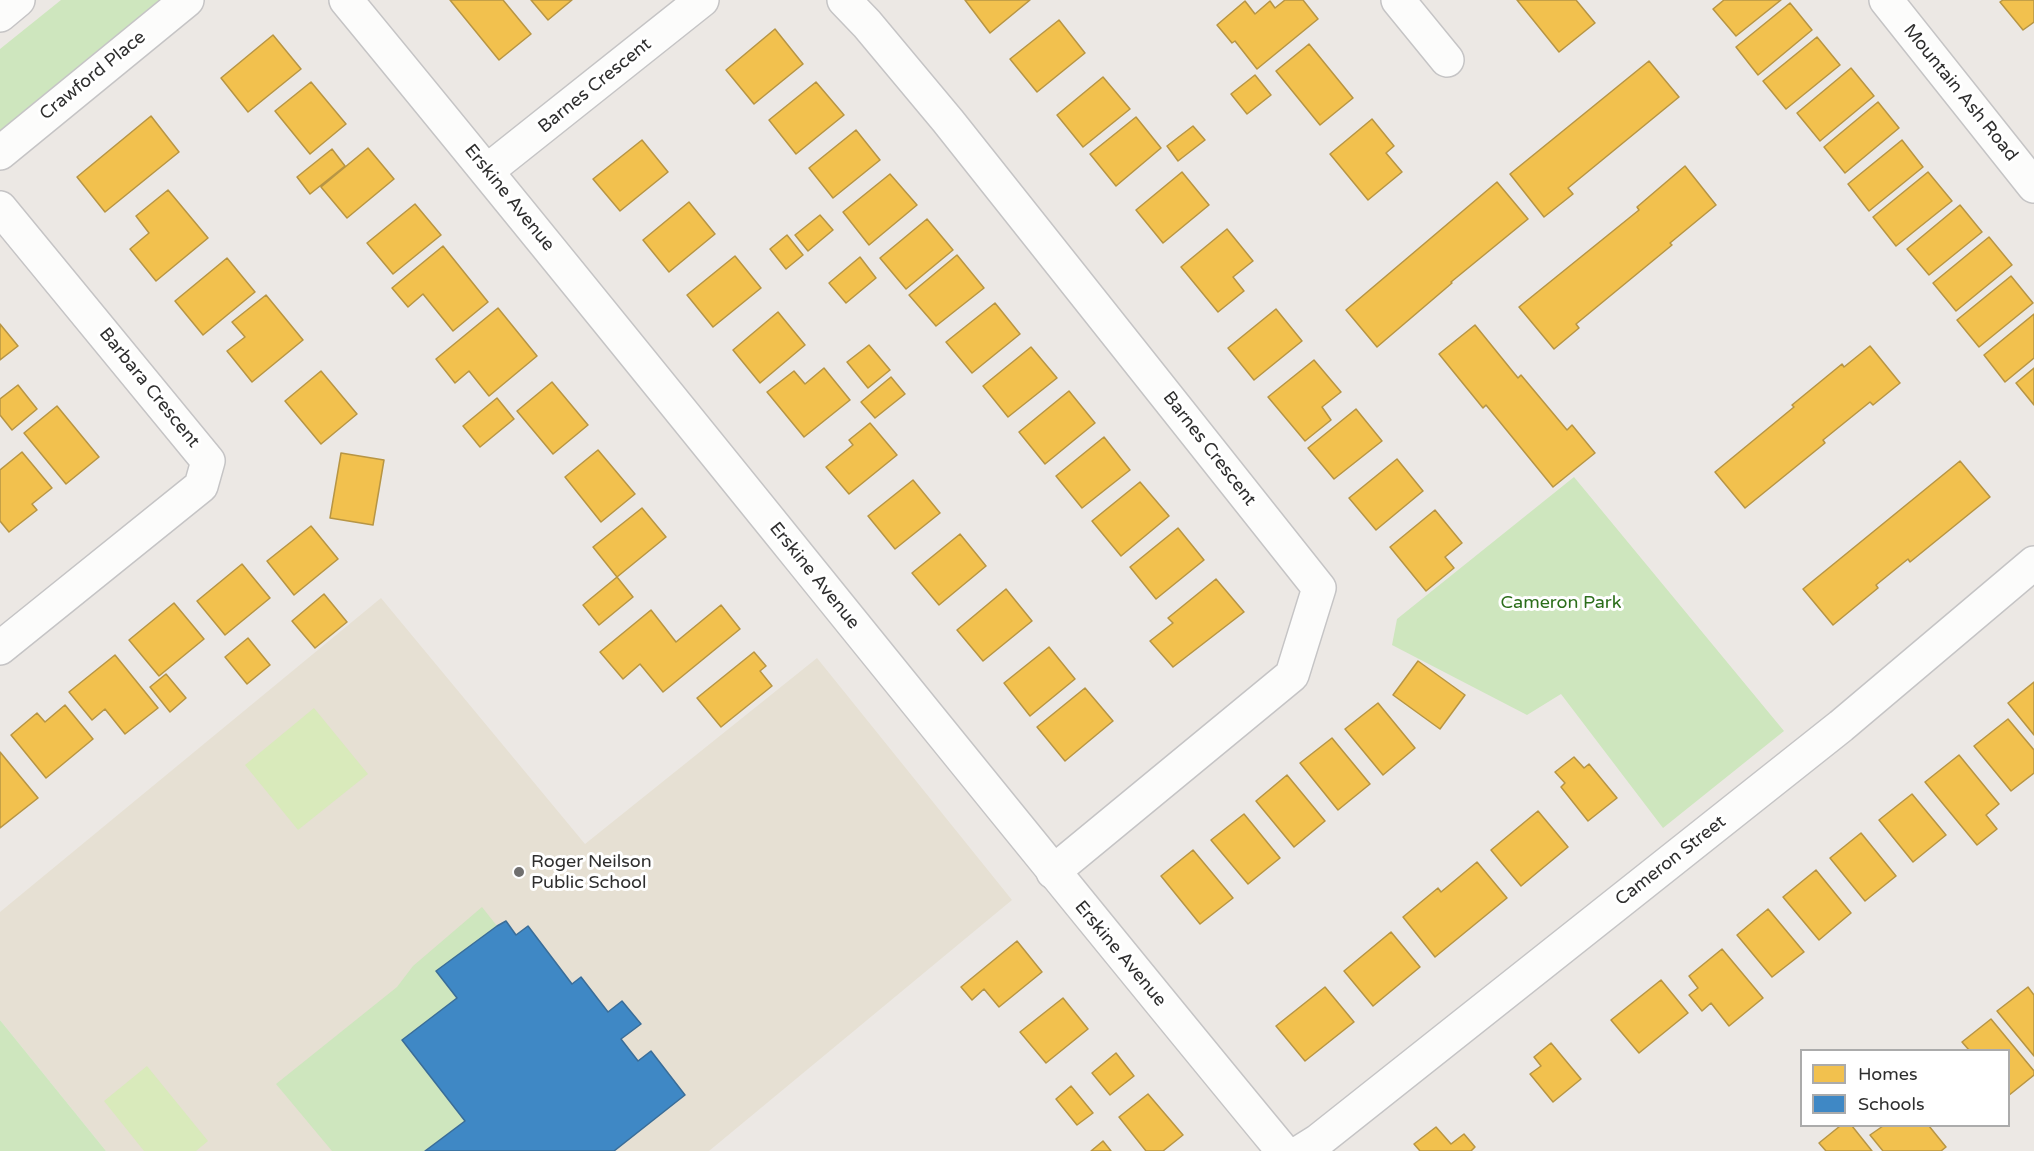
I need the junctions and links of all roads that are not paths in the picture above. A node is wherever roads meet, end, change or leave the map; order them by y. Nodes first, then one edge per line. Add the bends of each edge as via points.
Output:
1 (18, 0) edge
2 (187, 0) edge
3 (346, 0) edge
4 (702, 0) edge
5 (844, 0) edge
6 (1398, 0) edge
7 (1886, 0) edge
8 (0, 15) edge
9 (1447, 60) dead end
10 (0, 153) edge
11 (487, 171) junction
12 (2034, 186) edge
13 (0, 208) edge
14 (2034, 563) edge
15 (0, 648) edge
16 (1053, 872) junction
17 (1283, 1151) edge
18 (1302, 1151) edge

1 - 8 street
2 - 10 street, Crawford Place
3 - 11 street, Erskine Avenue
4 - 11 street, Barnes Crescent
5 - 16 street, Barnes Crescent via 948,121 1319,588 1292,675
6 - 9 street
7 - 12 street, Mountain Ash Road
11 - 16 street, Erskine Avenue
13 - 15 street, Barbara Crescent via 208,461 201,486
14 - 18 street, Cameron Street via 1841,726
16 - 17 street, Erskine Avenue

